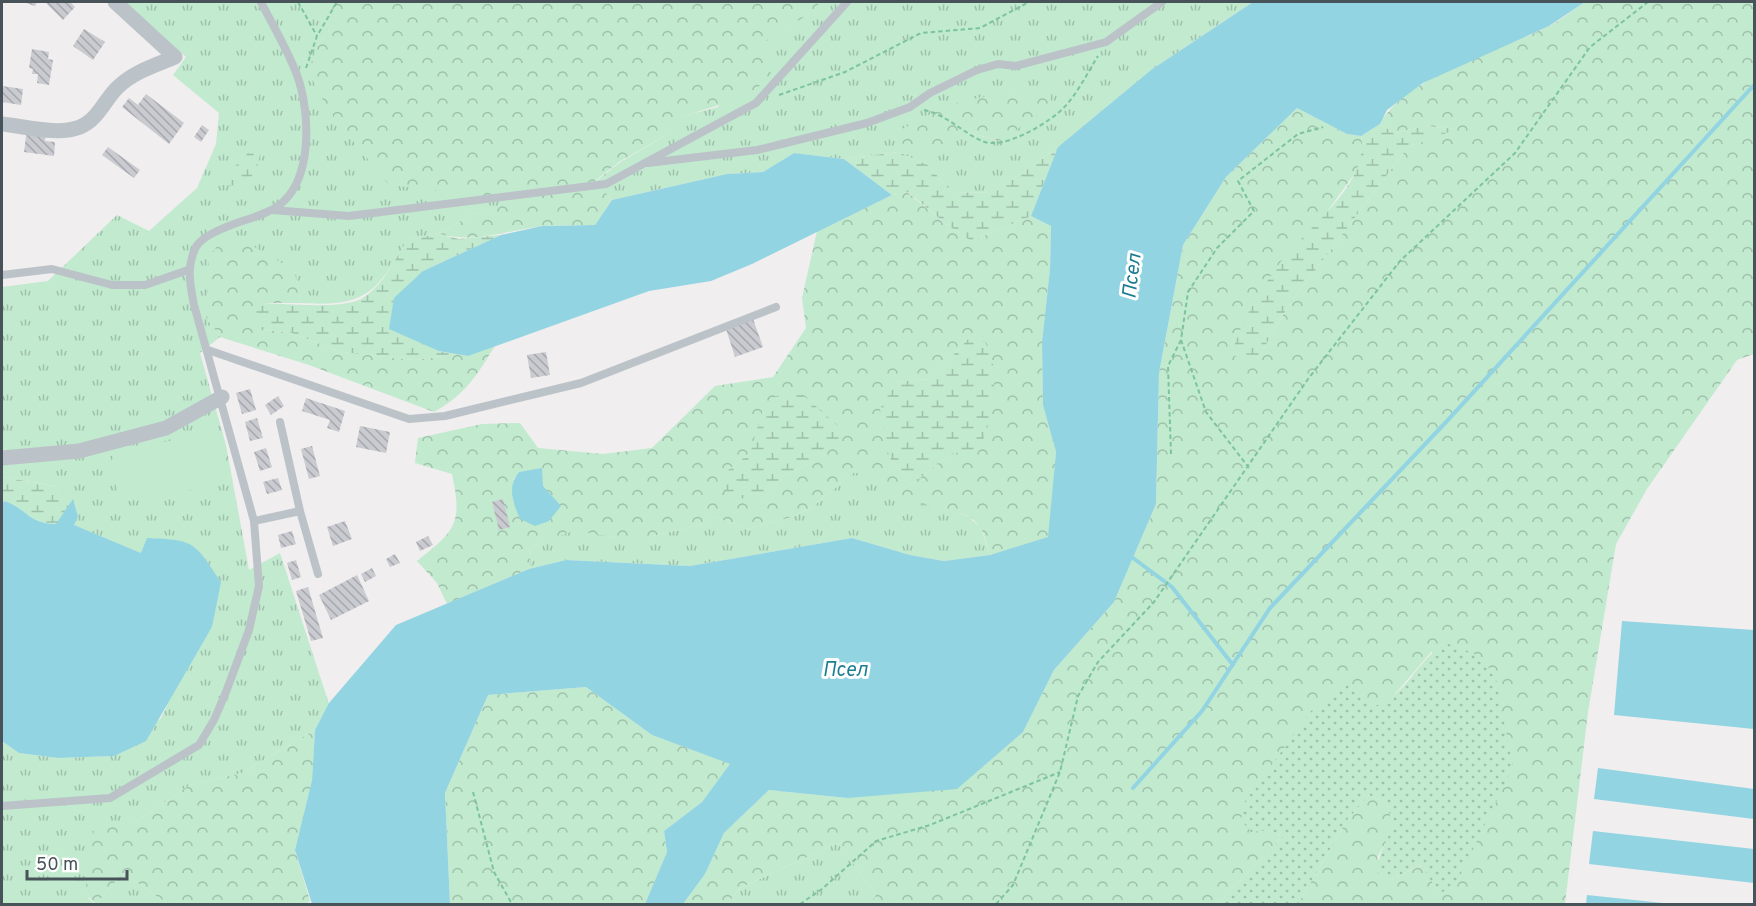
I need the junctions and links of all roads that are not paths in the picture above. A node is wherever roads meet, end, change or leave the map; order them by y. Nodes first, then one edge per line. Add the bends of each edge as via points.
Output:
1 (115, 2) edge
2 (261, 2) edge
3 (847, 2) edge
4 (1162, 2) edge
5 (2, 124) edge
6 (644, 164) junction
7 (272, 210) junction
8 (188, 270) junction
9 (2, 275) edge
10 (776, 307) dead end
11 (208, 350) junction
12 (222, 397) junction
13 (280, 422) dead end
14 (2, 458) edge
15 (300, 511) junction
16 (254, 521) junction
17 (318, 574) dead end
18 (2, 806) edge

1 - 5 street via 175,57 131,77 80,127 52,129
2 - 7 lane via 301,85 308,120 306,149 298,176 285,201
3 - 6 lane via 756,103
4 - 6 lane via 1106,42 1017,66 998,64 976,70 910,107 867,123 757,150
6 - 7 lane via 606,183 349,216
7 - 8 lane via 221,228 197,245
8 - 9 lane via 145,285 112,285 52,269
8 - 11 lane
10 - 11 lane via 581,383 445,416 409,419
11 - 12 lane
12 - 14 street via 166,428 79,451
12 - 16 lane
13 - 15 lane
15 - 16 lane
15 - 17 lane
16 - 18 lane via 259,586 249,630 222,702 199,745 110,798

